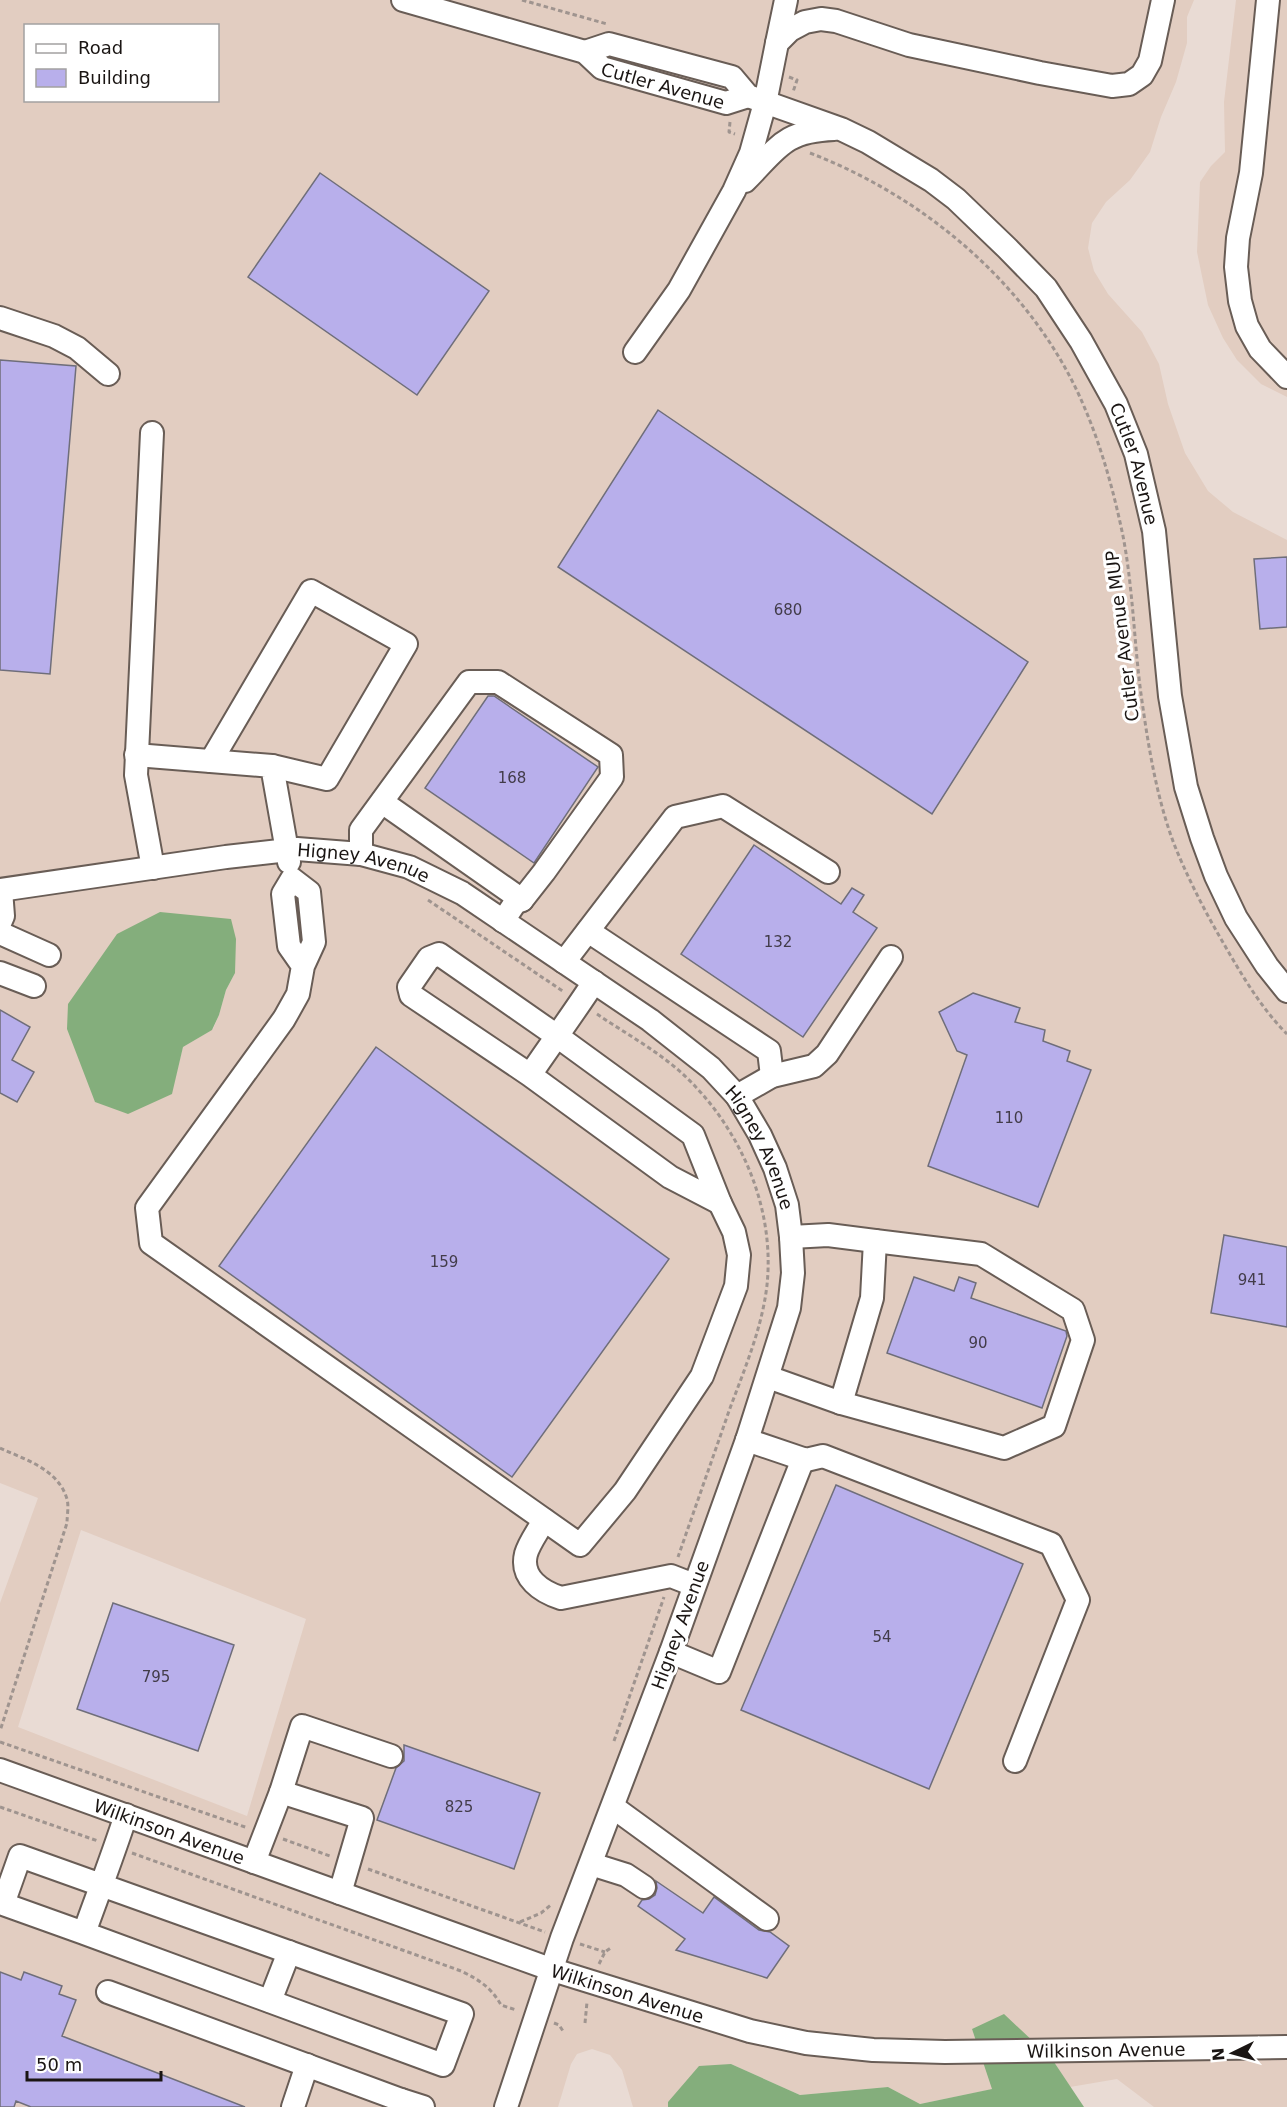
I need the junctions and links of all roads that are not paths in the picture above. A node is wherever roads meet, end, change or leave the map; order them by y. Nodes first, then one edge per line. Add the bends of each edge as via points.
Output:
1 (403, 0) edge
2 (786, 0) edge
3 (1163, 0) edge
4 (1268, 0) edge
5 (777, 43) junction
6 (756, 100) junction
7 (841, 129) junction
8 (734, 191) junction
9 (0, 318) edge
10 (635, 352) dead end
11 (108, 374) dead end
12 (1287, 377) edge
13 (152, 433) dead end
14 (136, 755) junction
15 (211, 761) junction
16 (272, 766) junction
17 (382, 802) junction
18 (286, 850) junction
19 (361, 855) junction
20 (153, 868) junction
21 (828, 872) dead end
22 (1, 890) edge
23 (522, 900) junction
24 (503, 921) junction
25 (0, 923) edge
26 (588, 931) junction
27 (0, 933) edge
28 (50, 955) dead end
29 (891, 957) dead end
30 (564, 962) junction
31 (0, 973) edge
32 (594, 982) junction
33 (34, 986) dead end
34 (1287, 991) edge
35 (557, 1036) junction
36 (530, 1075) junction
37 (772, 1076) junction
38 (737, 1096) junction
39 (720, 1203) junction
40 (791, 1237) junction
41 (875, 1241) junction
42 (768, 1377) junction
43 (841, 1403) junction
44 (747, 1440) junction
45 (803, 1459) junction
46 (544, 1520) junction
47 (694, 1585) junction
48 (671, 1652) junction
49 (391, 1756) dead end
50 (1016, 1761) dead end
51 (0, 1770) edge
52 (281, 1792) junction
53 (613, 1807) junction
54 (126, 1815) junction
55 (254, 1862) junction
56 (591, 1864) junction
57 (101, 1885) junction
58 (644, 1887) dead end
59 (340, 1893) junction
60 (767, 1919) dead end
61 (84, 1933) junction
62 (289, 1953) junction
63 (553, 1970) junction
64 (108, 1992) dead end
65 (270, 2001) junction
66 (1287, 2047) edge
67 (307, 2065) junction
68 (400, 2104) edge
69 (293, 2107) edge
70 (423, 2107) edge
71 (506, 2107) edge

1 - 6 street, Cutler Avenue via 585,51 602,68 726,103
2 - 5 street
3 - 5 street via 1150,61 1142,75 1129,84 1112,86 909,45 821,19 790,30
4 - 12 street via 1251,173 1236,267 1247,326 1260,349
5 - 6 street
6 - 7 street, Cutler Avenue
6 - 8 street via 751,153
7 - 8 street via 811,130 781,143
7 - 34 street, Cutler Avenue via 931,180 1007,248 1046,288 1116,404 1136,454 1154,531 1170,696 1186,787 1216,876 1236,918
8 - 10 street via 679,290
9 - 11 street via 54,336 77,348
13 - 14 street
14 - 15 street
14 - 20 street
15 - 16 street
15 - 16 street via 310,591 406,644 327,779
16 - 18 street
17 - 19 street via 361,830
17 - 23 street
17 - 23 street via 469,682 498,682 611,755 612,777
18 - 19 street, Higney Avenue
18 - 20 street, Higney Avenue
18 - 46 street via 292,879 309,892 314,942 303,966 298,994 147,1208 151,1243
19 - 24 street, Higney Avenue via 409,867 462,893
20 - 22 street, Higney Avenue
21 - 26 street via 723,806 675,817
22 - 25 street
23 - 24 street via 515,903
24 - 30 street, Higney Avenue
26 - 30 street
26 - 37 street via 769,1051
27 - 28 street
29 - 37 street via 827,1054 814,1066
30 - 32 street, Higney Avenue
31 - 33 street
32 - 35 street
32 - 38 street, Higney Avenue via 711,1068
35 - 36 street
35 - 36 street via 439,954 429,958 409,987 411,995
35 - 39 street via 693,1135
36 - 39 street via 670,1177
37 - 38 street
38 - 40 street, Higney Avenue via 775,1168 787,1205
39 - 46 street via 734,1232 739,1255 736,1286 702,1376 625,1491 580,1545
40 - 41 street via 828,1235
40 - 42 street, Higney Avenue via 793,1273 789,1308
41 - 43 street via 872,1298
41 - 43 street via 981,1254 1073,1310 1083,1340 1054,1426 1004,1448
42 - 43 street
42 - 44 street, Higney Avenue
44 - 45 street
44 - 47 street, Higney Avenue
45 - 48 street via 719,1672
45 - 50 street via 823,1456 1051,1544 1078,1600
46 - 47 street via 526,1554 531,1580 545,1593 561,1598 671,1576
47 - 48 street, Higney Avenue
48 - 53 street, Higney Avenue
49 - 52 street via 302,1726
51 - 54 street, Wilkinson Avenue
52 - 55 street
52 - 59 street via 362,1818
53 - 56 street, Higney Avenue
53 - 60 street
54 - 55 street, Wilkinson Avenue
54 - 57 street
55 - 59 street, Wilkinson Avenue
56 - 58 street via 626,1875
56 - 63 street, Higney Avenue
57 - 61 street
57 - 61 street via 20,1856 3,1904
57 - 62 street
59 - 63 street, Wilkinson Avenue
61 - 65 street
62 - 65 street
62 - 65 street via 462,2014 443,2065
63 - 66 street, Wilkinson Avenue via 750,2031 806,2043 945,2052
63 - 71 street, Higney Avenue
64 - 67 street
67 - 68 street
67 - 69 street
68 - 70 street

